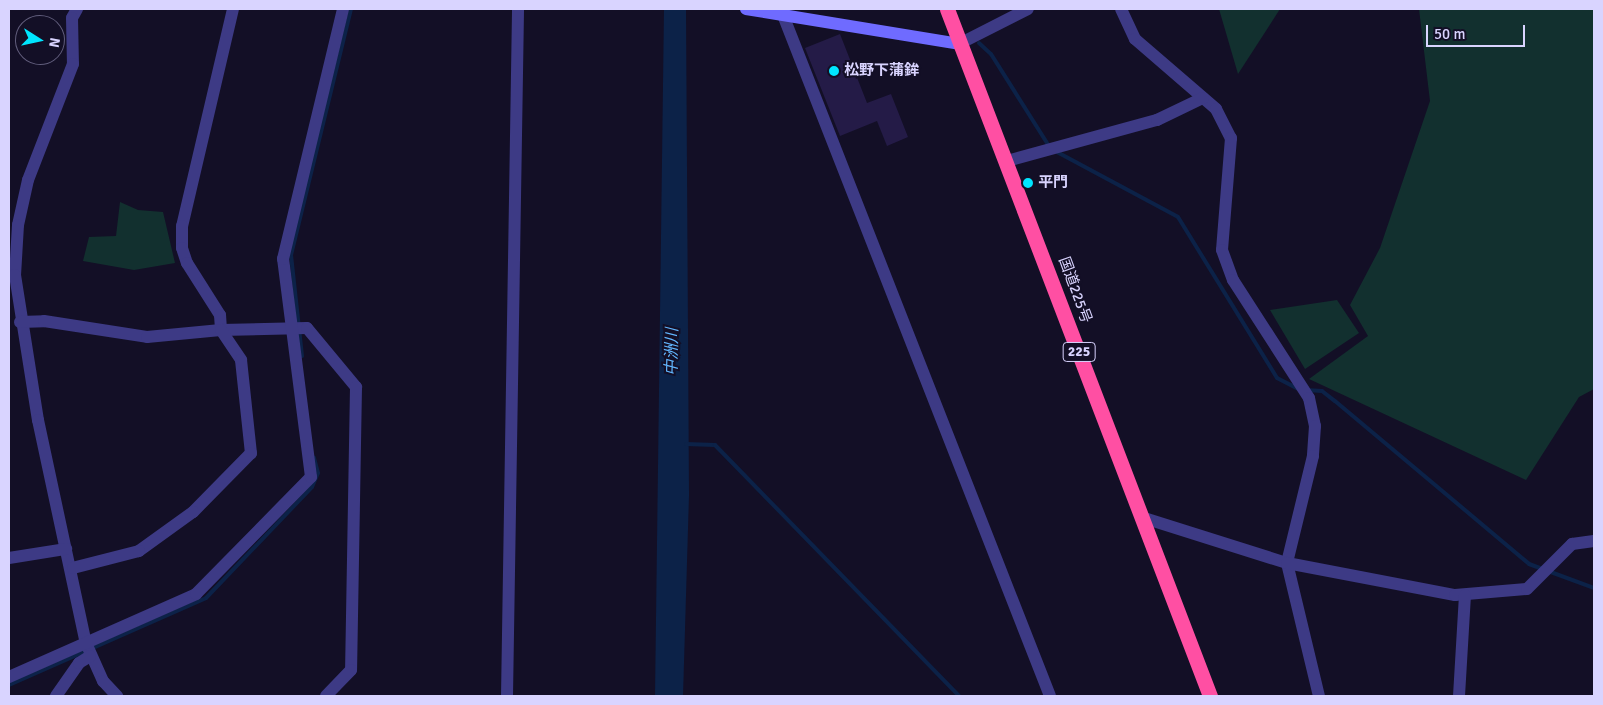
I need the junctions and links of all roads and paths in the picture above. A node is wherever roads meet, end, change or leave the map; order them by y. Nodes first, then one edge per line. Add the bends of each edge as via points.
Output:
1 (63, 9) edge
2 (233, 9) edge
3 (343, 9) edge
4 (518, 9) edge
5 (746, 9) edge
6 (947, 9) edge
7 (1028, 9) edge
8 (1121, 9) edge
9 (74, 14) edge
10 (783, 16) junction
11 (959, 44) junction
12 (1203, 98) junction
13 (1007, 161) junction
14 (13, 302) edge
15 (20, 322) junction
16 (295, 327) junction
17 (221, 330) junction
18 (1144, 518) junction
19 (1594, 540) edge
20 (66, 549) junction
21 (9, 558) edge
22 (1287, 563) junction
23 (73, 568) junction
24 (1465, 595) junction
25 (88, 650) junction
26 (9, 678) edge
27 (56, 696) edge
28 (117, 696) edge
29 (326, 696) edge
30 (507, 696) edge
31 (1050, 696) edge
32 (1210, 696) edge
33 (1319, 696) edge
34 (1459, 696) edge

1 - 9 street
2 - 17 street via 182,226 186,263 220,315
3 - 16 street via 283,259
4 - 30 street
5 - 10 street
6 - 11 highway, 国道225号 / 225
7 - 11 street
8 - 12 street via 1135,39
9 - 14 street via 73,64 28,180 18,224
10 - 11 street
10 - 31 street
11 - 13 highway, 国道225号 / 225
12 - 13 street via 1158,120
12 - 22 street via 1216,109 1231,138 1222,250 1233,280 1309,398 1315,426 1313,456
13 - 18 highway, 国道225号 / 225
14 - 15 street
15 - 17 street via 44,321 147,337
15 - 20 street
16 - 17 street
16 - 25 street via 311,478 196,594
16 - 29 street via 320,339 356,387 352,670
17 - 23 street via 241,360 251,453 194,512 139,552
18 - 22 street
18 - 32 highway, 国道225号 / 225
19 - 24 street via 1572,544 1527,589
20 - 21 street
20 - 23 street
22 - 24 street
22 - 33 street
23 - 25 street
24 - 34 street
25 - 26 street
25 - 27 street
25 - 28 street

